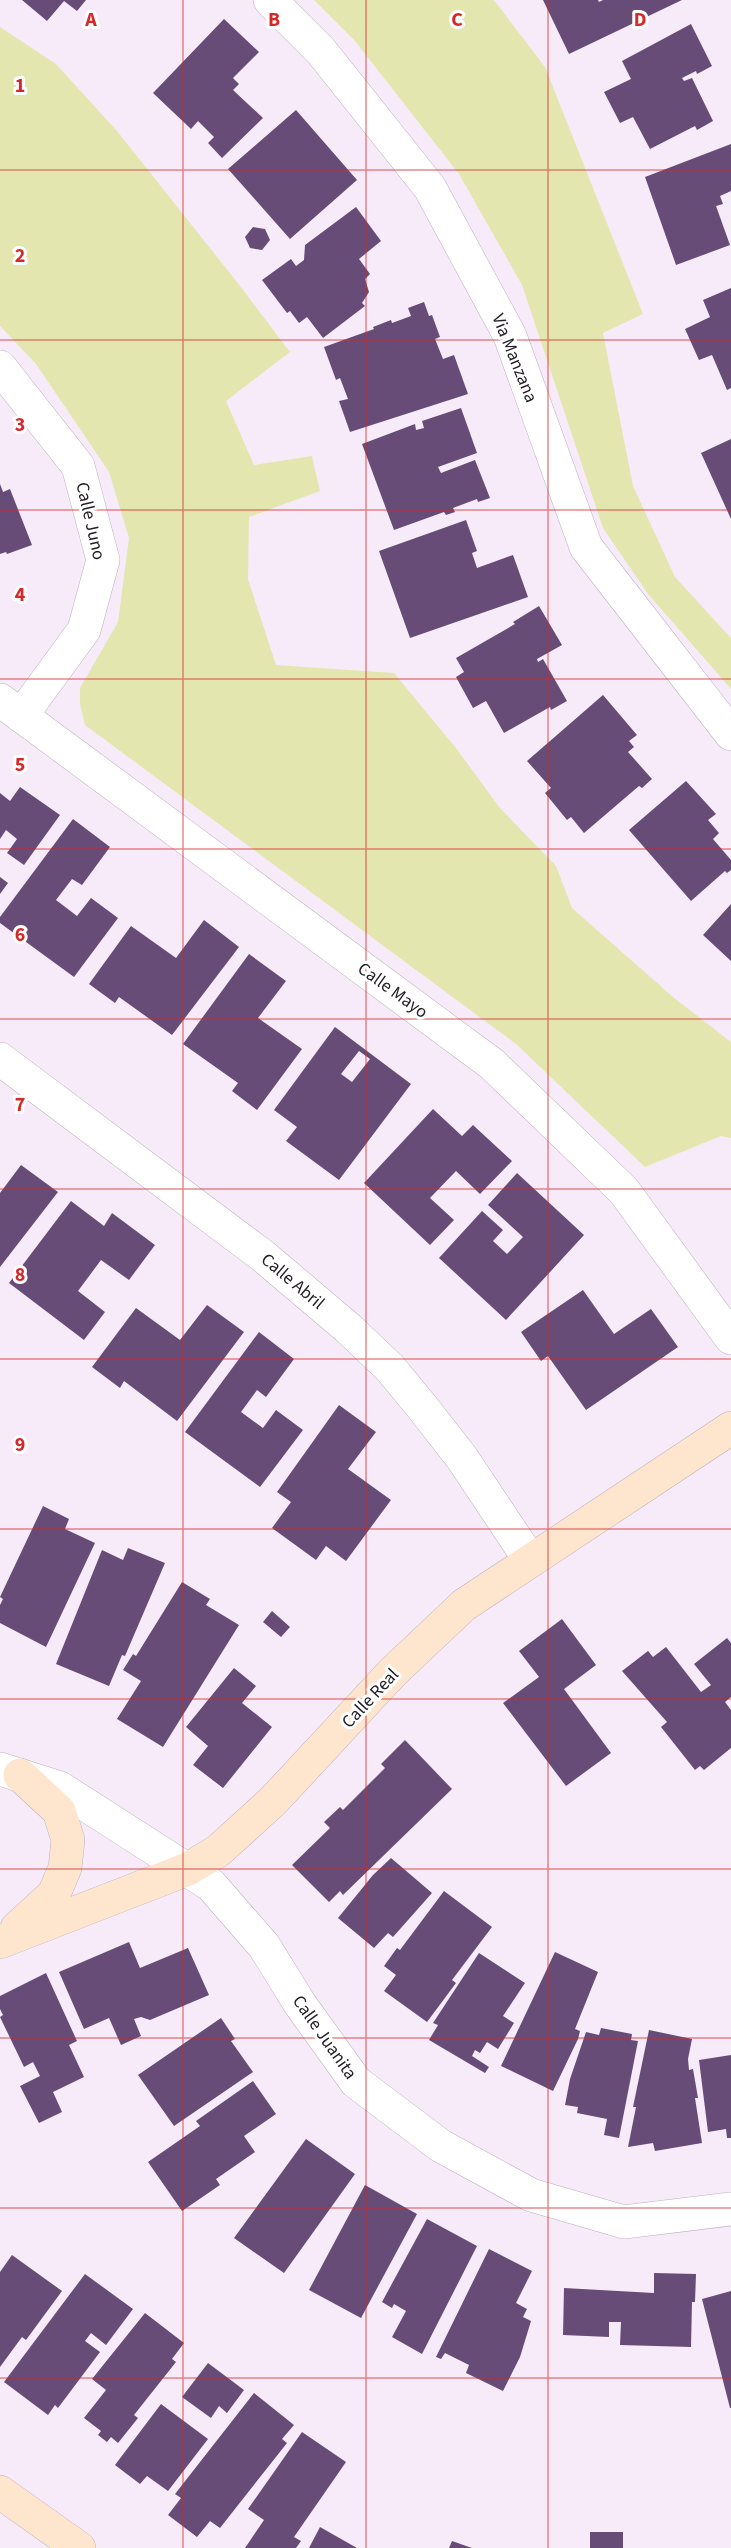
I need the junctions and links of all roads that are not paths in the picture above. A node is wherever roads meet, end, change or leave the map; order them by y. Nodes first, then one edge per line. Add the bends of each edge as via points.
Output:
1 (270, 0) edge
2 (0, 367) edge
3 (10, 708) edge
4 (731, 734) edge
5 (0, 1059) edge
6 (731, 1338) edge
7 (731, 1428) edge
8 (530, 1560) junction
9 (10, 1772) edge
10 (188, 1869) junction
11 (1, 1942) edge
12 (731, 2209) edge
13 (0, 2492) edge
14 (79, 2548) edge

1 - 4 street, Via Manzana via 321,51 430,188 510,336 586,547
2 - 3 street, Calle Juno via 78,466 103,560 84,630
3 - 6 street, Calle Mayo via 492,1064 624,1191
5 - 8 street, Calle Abril via 263,1256 348,1328 390,1368 462,1458
7 - 8 street, Calle Real
8 - 10 street, Calle Real via 464,1605 393,1672 273,1801 218,1851
9 - 10 street, Calle Juanita via 60,1788
9 - 11 street via 59,1811 68,1840 66,1868 54,1894
10 - 11 street, Calle Real
10 - 12 street, Calle Juanita via 211,1885 264,1946 356,2082 441,2146 531,2195 624,2222
13 - 14 street

